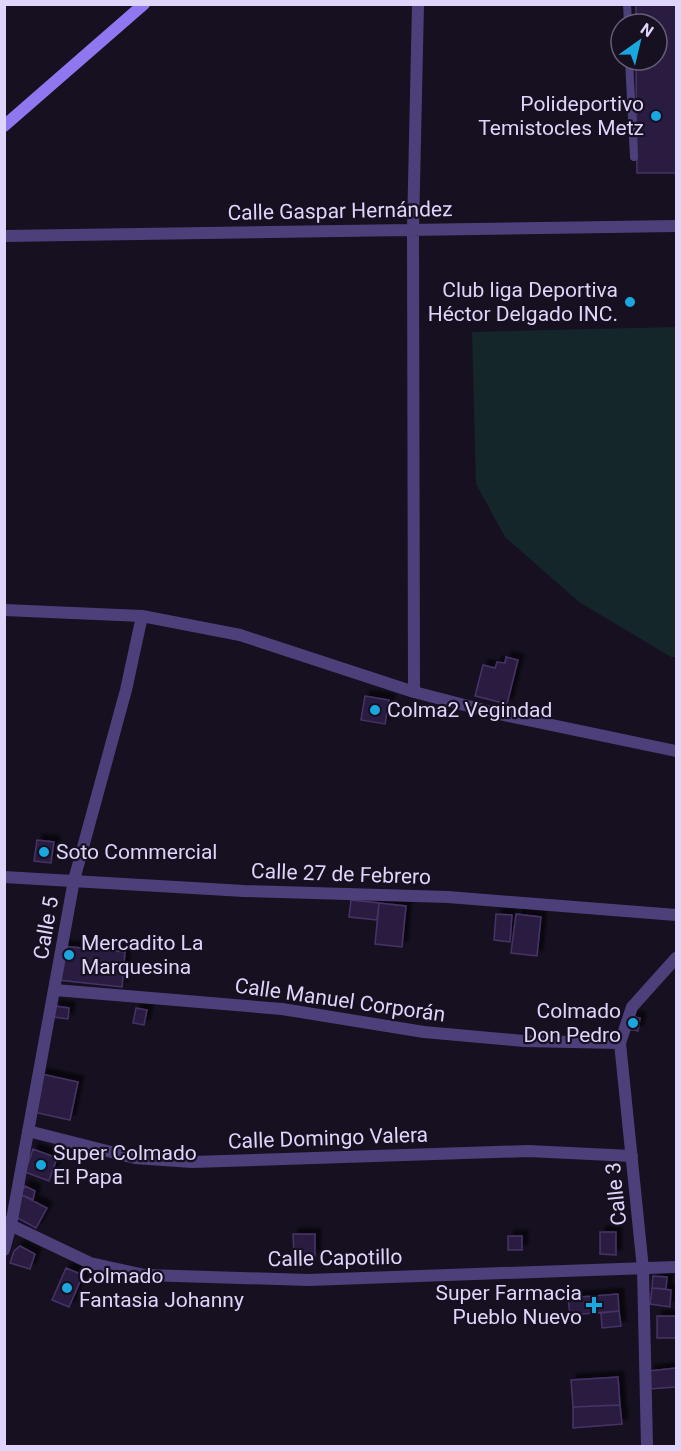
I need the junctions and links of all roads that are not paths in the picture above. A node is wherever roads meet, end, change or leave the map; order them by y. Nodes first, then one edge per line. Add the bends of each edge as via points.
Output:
1 (144, 4) edge
2 (418, 4) edge
3 (630, 72) edge
4 (4, 126) edge
5 (634, 157) dead end
6 (676, 226) edge
7 (413, 229) junction
8 (4, 236) edge
9 (4, 610) edge
10 (142, 616) junction
11 (414, 693) junction
12 (676, 751) edge
13 (4, 876) edge
14 (74, 880) junction
15 (676, 915) edge
16 (676, 958) edge
17 (55, 990) junction
18 (620, 1043) junction
19 (28, 1131) junction
20 (632, 1156) junction
21 (8, 1223) edge
22 (4, 1250) edge
23 (676, 1268) edge
24 (643, 1269) junction
25 (647, 1446) edge

1 - 4 street
2 - 7 street
3 - 5 lane
6 - 7 street, Calle Gaspar Hernández
7 - 8 street, Calle Gaspar Hernández
7 - 11 street
9 - 10 street
10 - 11 street via 240,634
10 - 14 street, Calle 5
11 - 12 street
13 - 14 street, Calle 27 de Febrero
14 - 15 street, Calle 27 de Febrero via 244,891 448,897
14 - 17 street, Calle 5
16 - 18 street, Calle 3 via 632,1007
17 - 18 street, Calle Manuel Corporán via 282,1009 435,1033 524,1041
17 - 19 street, Calle 5
18 - 20 street, Calle 3
19 - 20 street, Calle Domingo Valera via 135,1158 192,1162 528,1151
19 - 21 street, Calle 5
20 - 24 street, Calle 3
21 - 22 street, Calle 5
21 - 24 street, Calle Capotillo via 90,1263 144,1275 308,1280
23 - 24 street, Calle Capotillo
24 - 25 street, Calle 3

